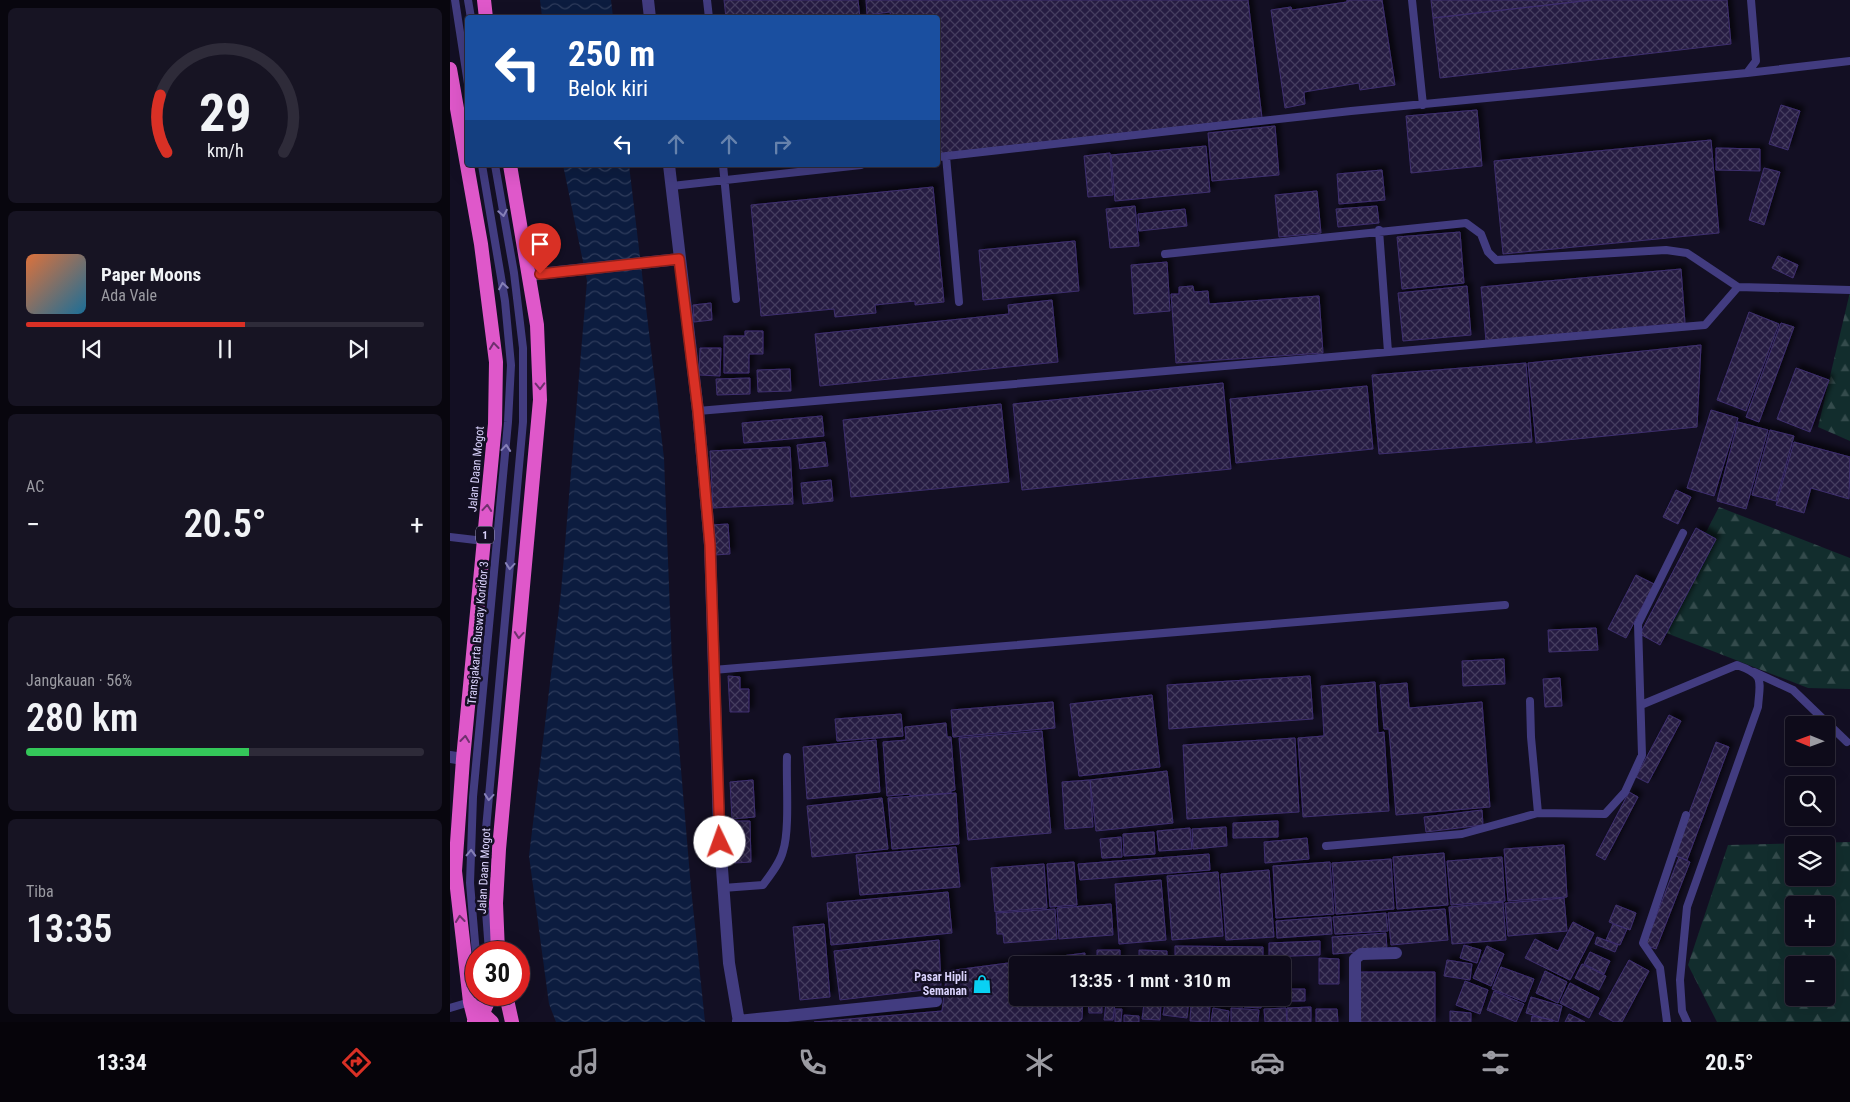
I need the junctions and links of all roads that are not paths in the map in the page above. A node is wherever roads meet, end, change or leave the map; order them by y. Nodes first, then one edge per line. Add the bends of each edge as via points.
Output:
1 (455, 0) edge
2 (468, 0) edge
3 (484, 0) edge
4 (648, 0) edge
5 (707, 0) edge
6 (1412, 0) edge
7 (1751, 0) edge
8 (470, 15) edge
9 (486, 15) edge
10 (650, 15) edge
11 (709, 15) edge
12 (1850, 61) edge
13 (465, 65) edge
14 (450, 69) edge
15 (1747, 73) junction
16 (1423, 105) junction
17 (465, 154) edge
18 (946, 156) junction
19 (940, 157) edge
20 (467, 167) edge
21 (482, 167) edge
22 (495, 167) edge
23 (510, 167) edge
24 (669, 167) edge
25 (723, 167) edge
26 (841, 167) edge
27 (724, 179) junction
28 (672, 186) junction
29 (1379, 230) junction
30 (1165, 254) dead end
31 (675, 259) junction
32 (534, 274) junction
33 (1738, 287) junction
34 (1850, 290) edge
35 (736, 299) dead end
36 (959, 302) dead end
37 (1388, 352) junction
38 (698, 411) junction
39 (1683, 533) dead end
40 (450, 537) edge
41 (484, 541) junction
42 (1505, 605) dead end
43 (713, 670) junction
44 (1754, 672) junction
45 (1530, 701) dead end
46 (1641, 706) junction
47 (1847, 742) dead end
48 (786, 757) dead end
49 (456, 758) edge
50 (1538, 813) junction
51 (1686, 815) dead end
52 (1326, 846) dead end
53 (453, 872) edge
54 (723, 888) junction
55 (475, 941) edge
56 (488, 941) edge
57 (498, 941) edge
58 (1396, 954) dead end
59 (465, 964) edge
60 (936, 1001) dead end
61 (465, 1004) edge
62 (472, 1006) edge
63 (484, 1006) edge
64 (486, 1006) edge
65 (508, 1006) edge
66 (450, 1008) edge
67 (480, 1019) edge
68 (512, 1022) edge
69 (738, 1022) edge
70 (1355, 1022) edge
71 (1667, 1022) edge
72 (1687, 1022) edge

1 - 13 lane
2 - 8 lane
3 - 9 highway
4 - 10 street
5 - 11 lane
6 - 16 lane
7 - 15 lane via 1756,61
12 - 15 lane
17 -> 14 highway, Jalan Daan Mogot / 1
15 - 16 lane
16 - 18 lane
18 - 19 lane
18 - 36 lane
41 -> 20 highway, Jalan Daan Mogot / 1 via 495,424 496,362
55 -> 21 lane, Transjakarta Busway Koridor 3 via 470,884 473,797 508,432 511,365 505,301
22 -> 56 lane, Transjakarta Busway Koridor 3 via 514,273 523,367 522,432 485,840
23 - 32 highway, Jalan Daan Mogot
24 - 28 street
25 - 27 lane
26 - 27 lane
27 - 28 lane
27 - 35 lane
28 - 31 street
29 - 30 lane
29 - 33 lane via 1466,223 1481,234 1488,252 1496,260 1666,250 1688,253
29 - 37 lane
31 - 32 street
31 - 38 street
32 -> 57 highway, Jalan Daan Mogot via 540,400 499,849
33 - 34 lane
33 - 37 lane via 1706,325
37 - 38 lane
38 - 43 street via 710,545
39 - 46 lane via 1638,624
40 - 41 lane
49 -> 41 highway, Jalan Daan Mogot / 1
42 - 43 lane
43 - 54 street
44 - 46 lane via 1737,665
44 - 47 lane via 1793,690
44 - 72 lane via 1760,681 1758,707 1687,907 1680,980 1682,1010
45 - 50 lane
46 - 50 lane via 1642,755 1625,792 1605,814
48 - 54 lane via 784,851 763,885
49 - 53 highway, Jalan Daan Mogot / 1
50 - 52 lane via 1462,834
51 - 71 lane via 1643,943 1660,968
59 -> 53 highway, Jalan Daan Mogot / 1
54 - 69 street
58 - 70 street via 1361,954 1355,959
60 - 69 street
61 - 66 lane
62 - 67 highway
63 - 67 lane
64 - 67 highway
65 - 68 highway

